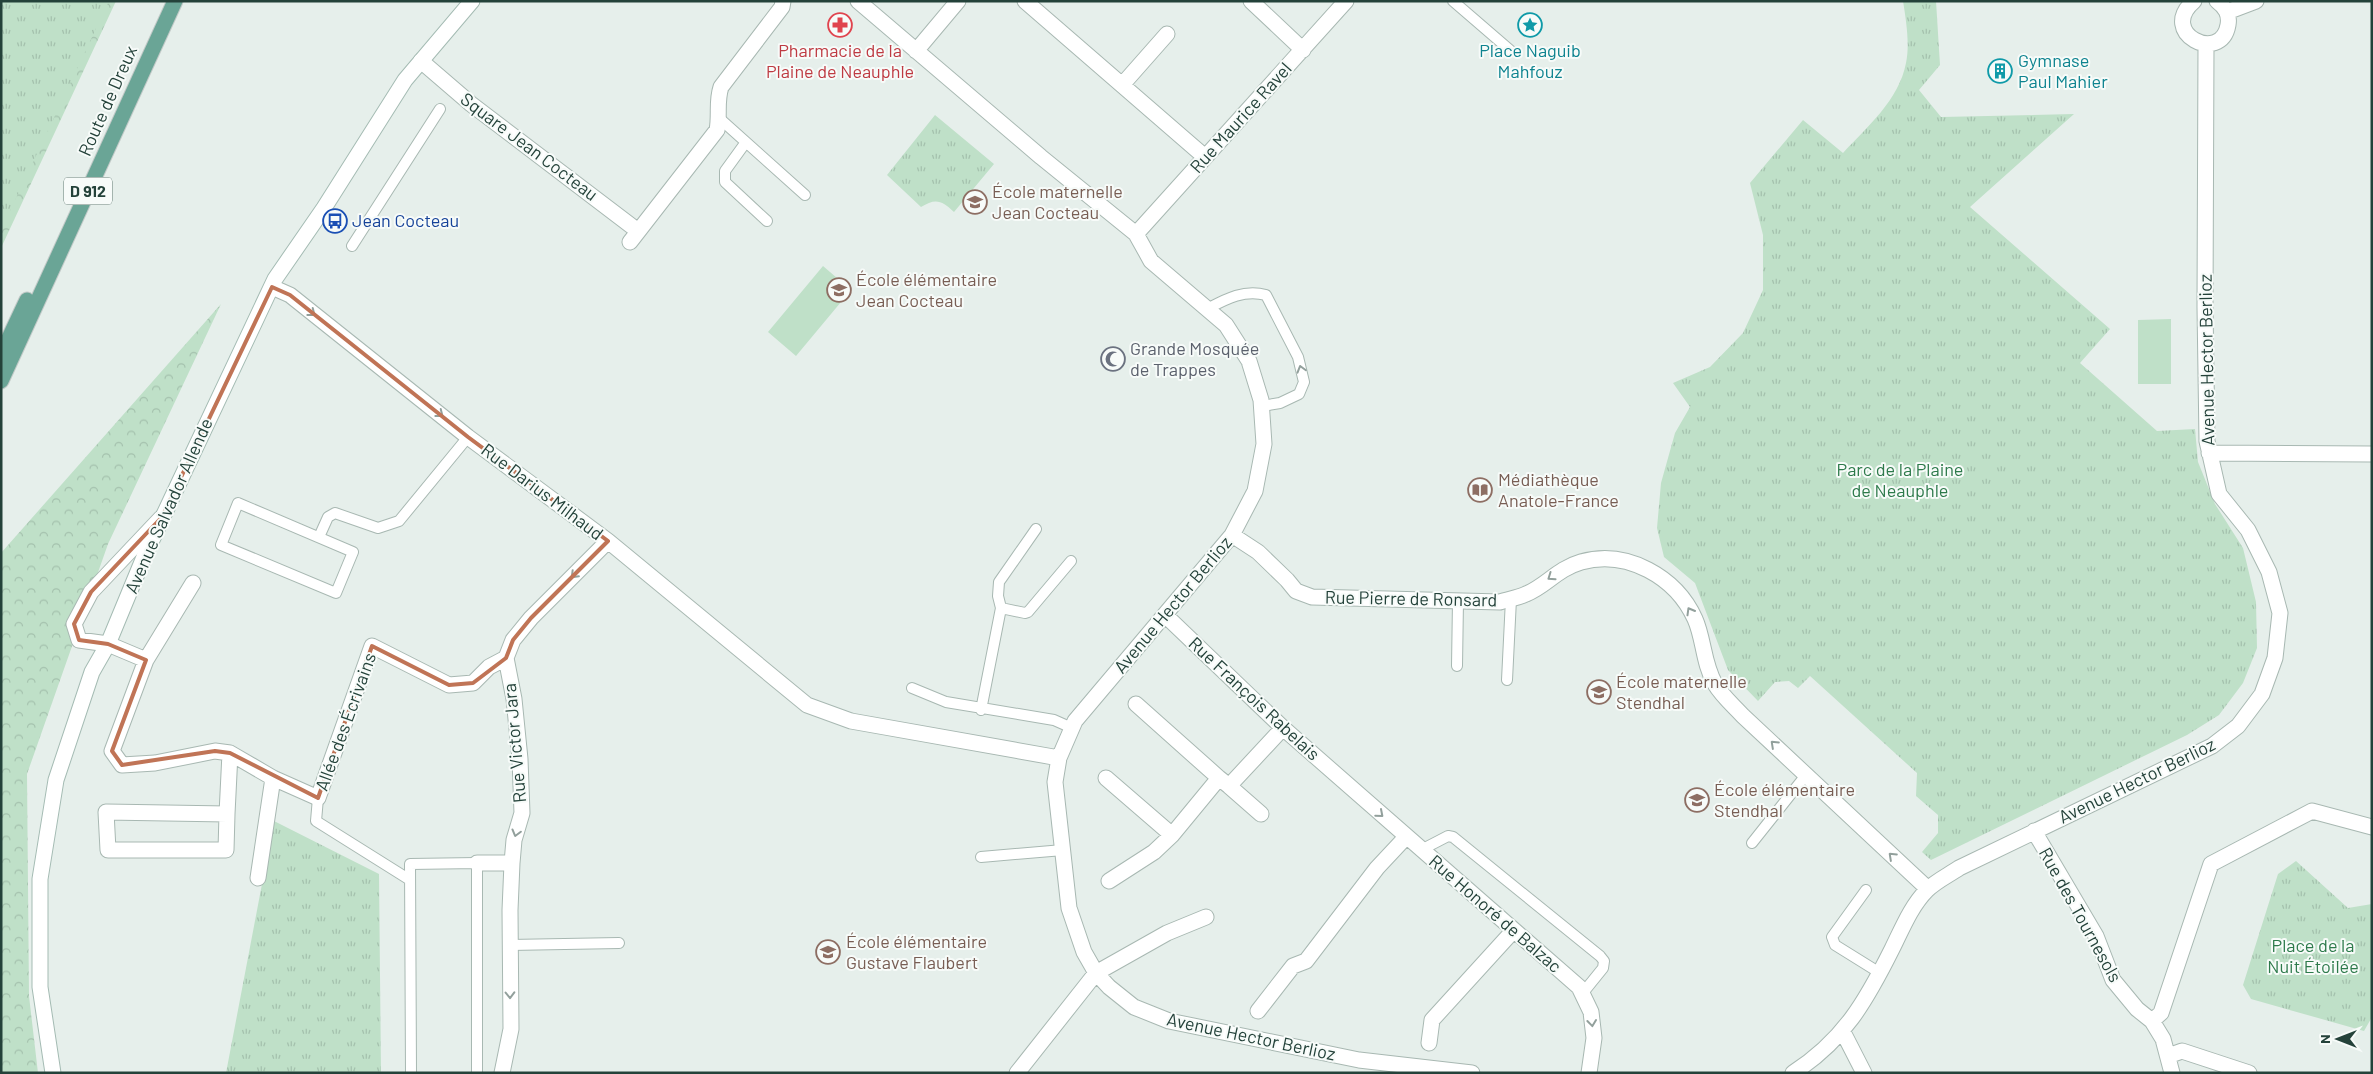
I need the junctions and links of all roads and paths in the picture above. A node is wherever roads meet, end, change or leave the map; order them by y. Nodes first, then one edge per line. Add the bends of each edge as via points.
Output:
1 (165, 1) edge
2 (175, 1) edge
3 (472, 1) edge
4 (783, 1) edge
5 (858, 1) edge
6 (958, 1) edge
7 (1024, 1) edge
8 (1250, 1) edge
9 (1346, 1) edge
10 (1453, 1) edge
11 (2194, 1) edge
12 (2256, 1) edge
13 (2222, 6) edge
14 (1168, 34) dead end
15 (2206, 44) junction
16 (1303, 50) junction
17 (916, 51) junction
18 (1511, 51) dead end
19 (421, 61) junction
20 (1122, 85) junction
21 (440, 108) dead end
22 (719, 118) junction
23 (746, 142) junction
24 (1206, 157) junction
25 (805, 195) dead end
26 (767, 221) dead end
27 (1136, 234) junction
28 (352, 246) dead end
29 (272, 287) junction
30 (1207, 309) junction
31 (1, 355) edge
32 (1, 381) edge
33 (1262, 406) junction
34 (468, 437) junction
35 (2209, 453) junction
36 (2372, 454) edge
37 (162, 516) junction
38 (1036, 529) dead end
39 (1232, 535) junction
40 (319, 537) junction
41 (608, 541) junction
42 (1071, 561) dead end
43 (193, 583) dead end
44 (1511, 598) junction
45 (1458, 602) junction
46 (1001, 608) junction
47 (1165, 615) junction
48 (108, 644) junction
49 (506, 658) junction
50 (146, 660) junction
51 (1457, 666) dead end
52 (1507, 680) dead end
53 (912, 688) dead end
54 (1136, 704) dead end
55 (981, 710) junction
56 (1072, 728) junction
57 (1283, 728) junction
58 (230, 754) junction
59 (1059, 758) junction
60 (1806, 775) junction
61 (273, 778) junction
62 (1106, 778) dead end
63 (1224, 782) junction
64 (1343, 782) joint
65 (318, 798) junction
66 (227, 814) junction
67 (1261, 814) dead end
68 (2372, 827) edge
69 (2034, 831) junction
70 (1172, 836) junction
71 (1406, 837) junction
72 (1752, 843) dead end
73 (1063, 850) junction
74 (1421, 850) junction
75 (980, 858) dead end
76 (477, 863) junction
77 (512, 864) junction
78 (258, 878) dead end
79 (410, 880) junction
80 (1109, 881) dead end
81 (1928, 889) junction
82 (1866, 890) dead end
83 (1206, 917) dead end
84 (1514, 930) junction
85 (619, 943) dead end
86 (510, 945) junction
87 (1096, 973) junction
88 (1880, 973) junction
89 (1582, 994) junction
90 (1258, 1011) dead end
91 (2152, 1021) junction
92 (1843, 1032) junction
93 (1429, 1043) dead end
94 (2168, 1056) junction
95 (1357, 1066) edge
96 (1431, 1070) edge
97 (53, 1073) edge
98 (412, 1073) edge
99 (477, 1073) edge
100 (502, 1073) edge
101 (1017, 1073) edge
102 (1472, 1073) edge
103 (1589, 1073) edge
104 (1793, 1073) edge
105 (1864, 1073) edge
106 (2172, 1073) edge
107 (2249, 1073) edge

1 - 31 main road, Route de Dreux / D 912
2 - 32 main road, Route de Dreux / D 912
3 - 19 street, Avenue Salvador Allende
4 - 22 street via 782,7 721,87 717,101
5 - 17 street, Avenue Hector Berlioz
6 - 17 street
7 - 20 street
8 - 16 street
9 - 16 street, Rue Maurice Ravel
10 - 18 lane
11 - 15 street via 2184,13 2184,27 2192,39
12 - 13 street
13 - 15 street via 2228,26 2225,33
14 - 20 street
15 - 35 street, Avenue Hector Berlioz via 2205,326
16 - 24 street, Rue Maurice Ravel
17 - 27 street, Avenue Hector Berlioz
19 - 22 street, Square Jean Cocteau via 634,236 717,130
19 - 29 street, Avenue Salvador Allende via 405,80
20 - 24 street
21 - 28 lane
22 - 23 lane
23 - 25 lane
23 - 26 lane via 725,171 725,182
24 - 27 street, Rue Maurice Ravel
27 - 30 street, Avenue Hector Berlioz via 1151,261
29 -> 34 street, Rue Darius Milhaud via 290,295
29 - 37 street, Avenue Salvador Allende
30 - 33 street, Avenue Hector Berlioz via 1226,325 1248,361
33 -> 30 lane via 1280,403 1299,394 1304,382 1298,357 1266,295 1257,292 1239,294
33 - 39 street, Avenue Hector Berlioz via 1264,444 1256,491
34 - 40 lane via 399,521 378,528 335,513 328,517
34 - 41 street, Rue Darius Milhaud
35 - 36 street
35 - 69 street, Avenue Hector Berlioz via 2219,494 2248,530 2261,555 2280,613 2275,658 2262,694 2238,726 2212,746
37 - 48 street, Avenue Salvador Allende
37 - 48 street via 91,592 74,624 80,640
38 - 46 lane via 999,582
39 - 45 street, Rue Pierre de Ronsard via 1258,552 1296,591 1312,597
39 - 47 street, Avenue Hector Berlioz
40 - 40 lane via 353,552 336,593 221,545 238,503
41 -> 49 street, Rue Victor Jara via 531,618 513,640
41 - 59 street, Rue Darius Milhaud via 807,705 851,721
42 - 46 lane via 1028,612
43 - 50 street
44 - 45 street, Rue Pierre de Ronsard via 1500,602
44 - 52 lane
60 -> 44 street, Rue Pierre de Ronsard via 1743,716 1716,685 1708,669 1695,620 1684,601 1653,571 1628,562 1601,558 1563,568 1527,594
45 - 51 lane
46 - 55 lane
47 - 56 street, Avenue Hector Berlioz
47 - 57 street, Rue François Rabelais
48 - 50 street
48 - 97 street, Avenue Salvador Allende via 92,672 56,780 40,879 40,987
49 - 65 street, Allée des Écrivains via 489,667 473,683 449,685 372,646
49 -> 77 street, Rue Victor Jara via 514,699 522,813 514,840
50 - 58 street via 112,751 122,765 154,763 214,751
53 - 55 lane via 946,702
54 - 63 street
55 - 56 lane via 1054,720
56 - 59 street, Avenue Hector Berlioz
57 - 63 street
57 - 64 street, Rue François Rabelais
58 - 61 street
58 - 66 street
59 - 73 street, Avenue Hector Berlioz via 1055,782
60 - 72 lane
81 -> 60 street, Rue Pierre de Ronsard
61 - 65 street
61 - 78 street
62 - 70 street
63 - 67 street
63 - 70 street
64 -> 71 street, Rue Honoré de Balzac
65 - 79 lane via 316,821
66 - 66 street via 226,850 108,850 106,812
68 - 91 street via 2312,811 2211,864 2161,1013
69 - 81 street, Avenue Hector Berlioz via 1959,868
69 - 91 street, Rue des Tournesols via 2096,936 2113,980 2137,1009
70 - 80 street via 1154,852
71 - 74 street, Rue Honoré de Balzac
71 - 90 street via 1377,868 1306,961 1293,966
73 - 75 lane
73 - 87 street, Avenue Hector Berlioz via 1070,908 1084,952
74 - 84 street, Rue Honoré de Balzac
74 - 89 lane via 1448,836 1453,837 1600,956 1603,968
76 - 77 street
76 - 79 lane via 410,864
76 - 99 lane
77 - 86 street, Rue Victor Jara
79 - 98 lane
81 - 88 street, Avenue Hector Berlioz via 1912,910
82 - 88 lane via 1832,937 1836,945
83 - 87 street
84 - 89 street, Rue Honoré de Balzac via 1579,987
84 - 93 street via 1432,1020
85 - 86 lane
86 -> 100 street, Rue Victor Jara via 511,1029
87 - 95 street, Avenue Hector Berlioz via 1134,1006 1169,1021
87 - 101 street
88 - 92 street, Avenue Hector Berlioz
89 -> 103 street, Rue Honoré de Balzac via 1591,1012 1594,1038
91 - 94 street, Rue des Tournesols
92 - 104 street, Avenue Hector Berlioz
92 - 105 street
94 - 106 street, Rue des Tournesols
94 - 107 street via 2182,1050
95 - 96 street, Avenue Hector Berlioz
96 - 102 street, Avenue Hector Berlioz

